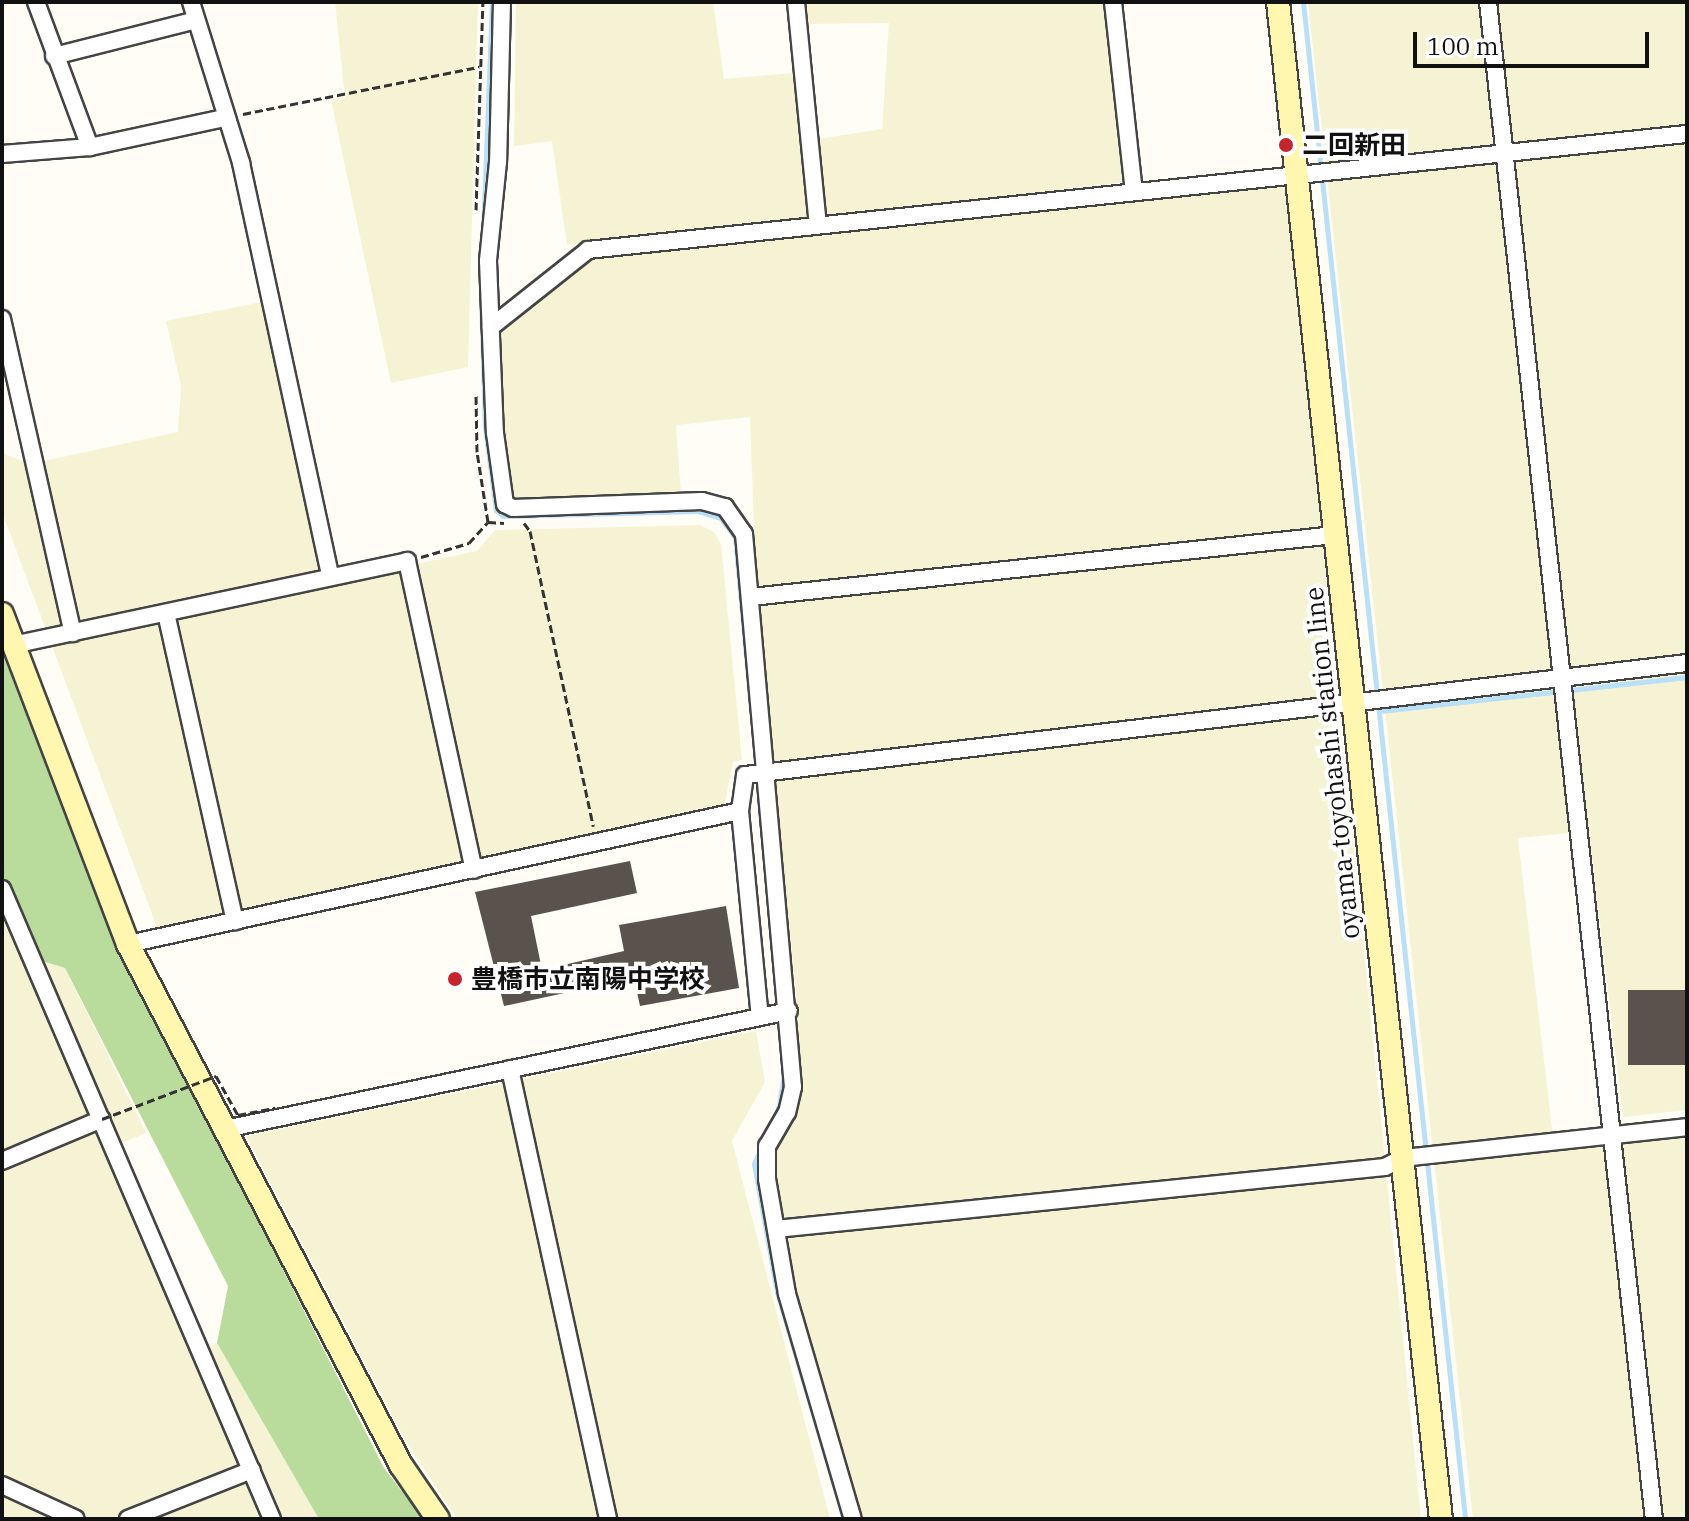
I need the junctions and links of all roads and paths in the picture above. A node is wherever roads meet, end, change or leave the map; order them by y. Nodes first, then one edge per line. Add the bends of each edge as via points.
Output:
1 (36, 2) edge
2 (191, 2) edge
3 (502, 2) edge
4 (796, 2) edge
5 (1113, 2) edge
6 (1278, 2) edge
7 (1488, 2) edge
8 (196, 20) junction
9 (54, 56) junction
10 (479, 67) dead end
11 (224, 118) junction
12 (1687, 134) edge
13 (90, 147) junction
14 (2, 154) edge
15 (1505, 154) junction
16 (1296, 175) junction
17 (1134, 191) junction
18 (818, 225) junction
19 (2, 319) edge
20 (491, 327) junction
21 (488, 522) dead end
22 (1335, 535) junction
23 (330, 575) junction
24 (751, 597) junction
25 (166, 613) junction
26 (2, 614) edge
27 (73, 633) junction
28 (13, 645) junction
29 (1687, 663) edge
30 (1561, 678) junction
31 (1361, 702) junction
32 (768, 773) junction
33 (740, 811) junction
34 (597, 843) junction
35 (474, 870) junction
36 (2, 889) edge
37 (235, 921) junction
38 (128, 944) junction
39 (789, 1011) junction
40 (765, 1016) junction
41 (510, 1069) junction
42 (275, 1108) dead end
43 (102, 1119) junction
44 (1687, 1127) edge
45 (225, 1129) junction
46 (1613, 1135) junction
47 (1420, 1156) junction
48 (2, 1161) edge
49 (776, 1229) junction
50 (252, 1470) junction
51 (2, 1485) edge
52 (76, 1519) edge
53 (128, 1519) edge
54 (272, 1519) edge
55 (438, 1519) edge
56 (608, 1519) edge
57 (853, 1519) edge
58 (1441, 1519) edge
59 (1654, 1519) edge

1 - 9 street
2 - 8 street
3 - 20 street via 498,162 488,261
4 - 18 street
5 - 17 street
6 - 16 main road, oyama-toyohashi station line
7 - 15 street
8 - 9 street
8 - 11 street
9 - 13 street
10 - 11 path
11 - 13 street
11 - 23 street via 241,163
12 - 15 street
13 - 14 street
15 - 16 street
15 - 30 street
16 - 17 street
16 - 22 main road, oyama-toyohashi station line
17 - 18 street
18 - 20 street via 588,250
19 - 27 street
20 - 24 street via 495,433 505,504 513,508 713,502 725,507 744,534
21 - 34 path via 523,523 530,531
22 - 24 street
22 - 31 main road, oyama-toyohashi station line
23 - 25 street
23 - 35 street via 407,561
24 - 32 street
25 - 27 street
25 - 37 street
26 - 28 main road
27 - 28 street
28 - 38 main road
29 - 30 street
30 - 31 street
30 - 46 street
31 - 32 street
31 - 47 main road, oyama-toyohashi station line
32 - 33 street via 745,775
32 - 39 street
33 - 34 street
33 - 40 street
34 - 35 street
35 - 37 street
36 - 43 street
37 - 38 street
38 - 45 main road
39 - 40 street
39 - 49 street via 791,1098 765,1159
40 - 41 street
41 - 45 street
41 - 56 street
42 - 43 path, bridge via 238,1115 216,1076
43 - 48 street
43 - 50 street
44 - 46 street
45 - 55 main road via 401,1465
46 - 47 street
46 - 59 street
47 - 49 street via 1385,1167
47 - 58 main road, oyama-toyohashi station line
49 - 57 street via 787,1294
50 - 53 street
50 - 54 street
51 - 52 street

